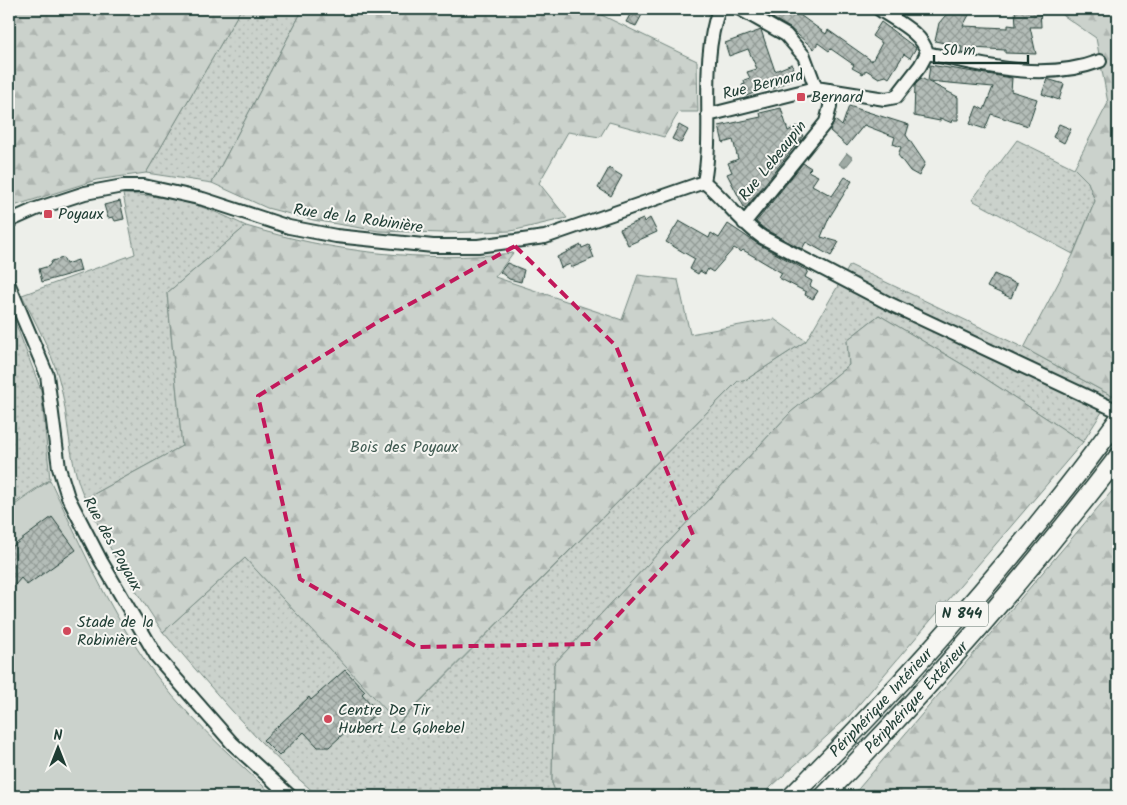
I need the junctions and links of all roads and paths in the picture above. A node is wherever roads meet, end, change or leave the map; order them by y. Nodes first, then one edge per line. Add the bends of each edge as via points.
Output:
1 (719, 9) edge
2 (740, 9) edge
3 (879, 9) edge
4 (927, 53) junction
5 (1100, 61) dead end
6 (816, 88) junction
7 (830, 90) junction
8 (708, 115) junction
9 (704, 182) junction
10 (9, 220) edge
11 (744, 223) junction
12 (9, 286) edge
13 (1118, 411) edge
14 (1118, 420) edge
15 (1118, 457) edge
16 (290, 796) edge
17 (792, 796) edge
18 (824, 796) edge

1 - 8 street via 709,44
2 - 6 street via 786,35 804,56
3 - 4 street via 926,45
4 - 5 street via 1030,71 1067,71
4 - 7 street, Rue Bernard via 896,97 885,99
6 - 7 street, Rue Bernard
6 - 8 street, Rue Bernard
7 - 11 street, Rue Lebeaupin via 826,122
8 - 9 street via 708,160
9 - 10 street, Rue de la Robinière via 545,237 478,246 433,246 336,236 289,227 203,199 144,186 85,193
9 - 11 street via 721,195
11 - 13 street via 762,238 881,300
12 - 16 street, Rue des Poyaux via 47,374 59,468 68,497 101,562 157,657 232,743
14 - 17 highway, Périphérique Intérieur / N 844 via 974,600 892,692
15 - 18 highway, Périphérique Extérieur / N 844 via 968,642

